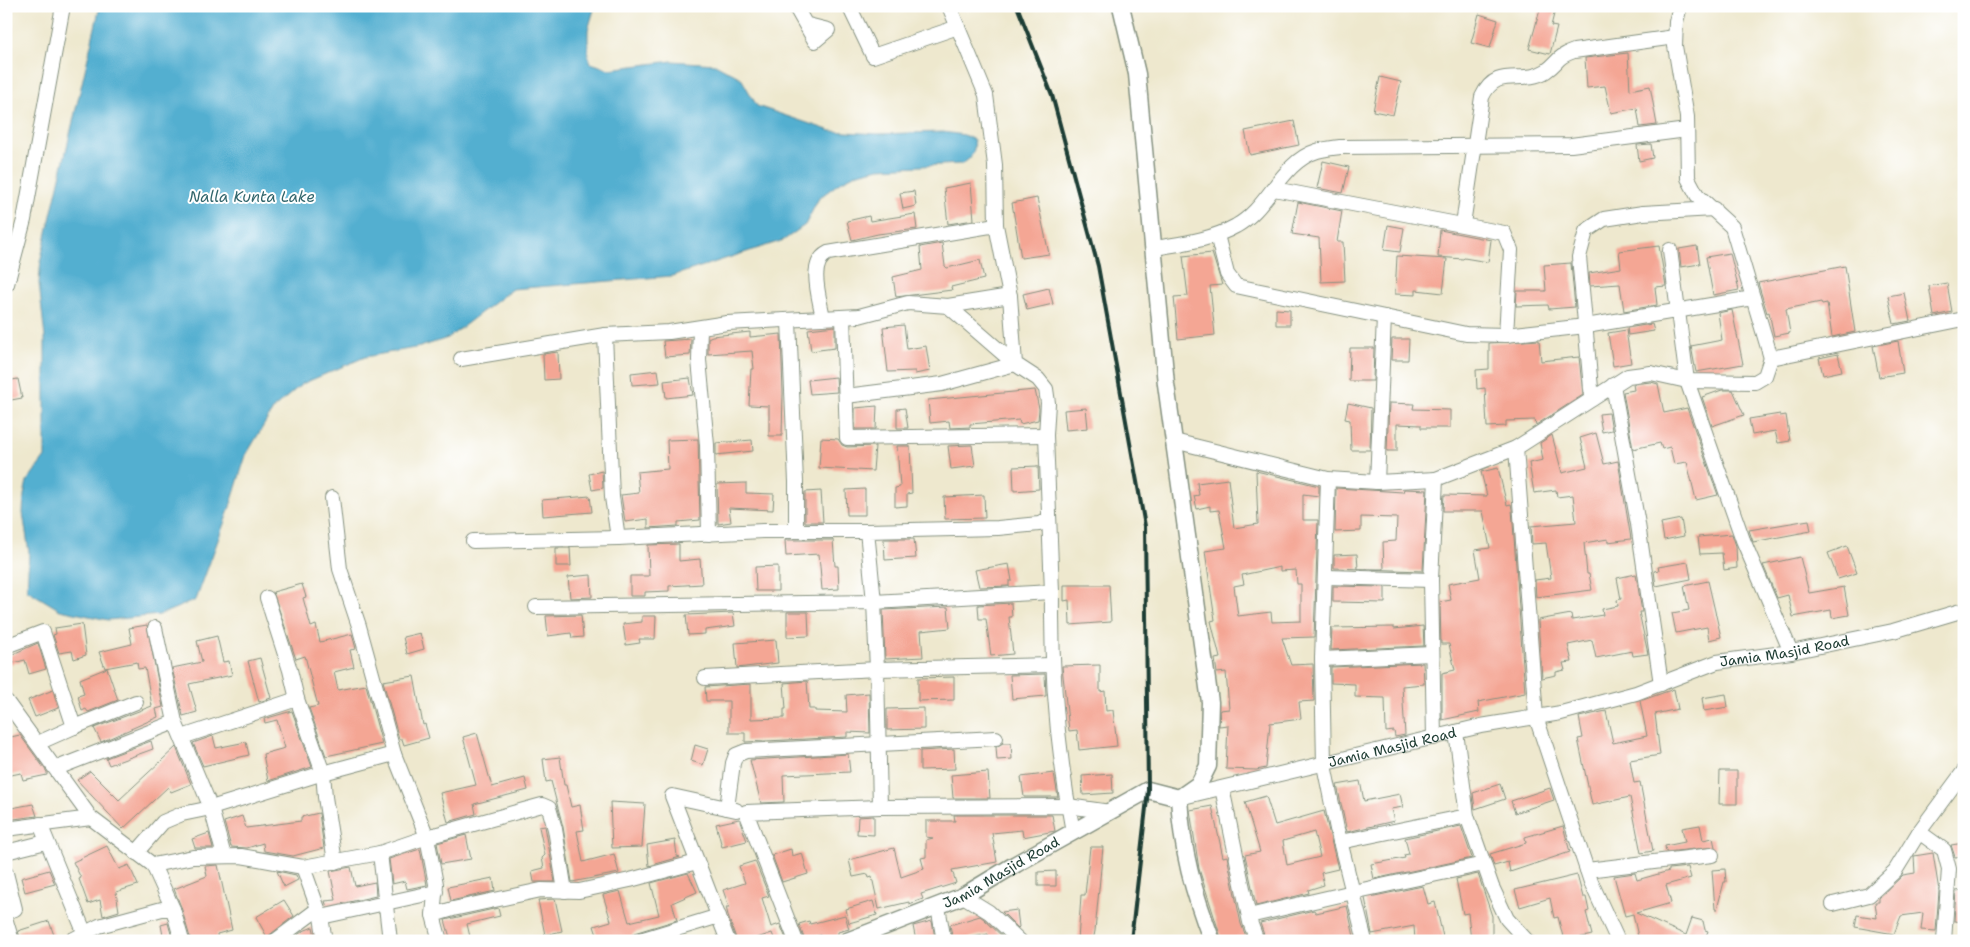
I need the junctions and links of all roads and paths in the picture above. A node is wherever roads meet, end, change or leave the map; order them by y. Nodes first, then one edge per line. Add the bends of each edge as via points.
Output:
1 (63, 6) edge
2 (795, 6) edge
3 (849, 6) edge
4 (949, 6) edge
5 (1121, 6) edge
6 (1680, 6) edge
7 (808, 25) dead end
8 (958, 27) junction
9 (1675, 37) junction
10 (1687, 130) junction
11 (1475, 147) junction
12 (1274, 189) junction
13 (1714, 209) junction
14 (1463, 224) junction
15 (996, 225) junction
16 (1217, 235) junction
17 (1155, 248) junction
18 (1670, 250) dead end
19 (6, 285) edge
20 (1010, 296) junction
21 (1753, 298) junction
22 (948, 306) junction
23 (1678, 312) junction
24 (843, 317) junction
25 (1384, 317) junction
26 (823, 318) junction
27 (789, 320) junction
28 (1961, 323) edge
29 (1586, 326) junction
30 (700, 328) junction
31 (605, 335) junction
32 (1506, 335) junction
33 (1771, 358) junction
34 (461, 359) dead end
35 (1015, 364) junction
36 (1687, 381) junction
37 (1614, 385) junction
38 (846, 396) junction
39 (1592, 399) junction
40 (1046, 435) junction
41 (1174, 441) junction
42 (1516, 448) junction
43 (1328, 479) junction
44 (1436, 479) junction
45 (1377, 482) junction
46 (332, 498) dead end
47 (1049, 520) junction
48 (796, 531) junction
49 (867, 531) junction
50 (708, 534) junction
51 (618, 538) junction
52 (472, 541) dead end
53 (1326, 577) junction
54 (1431, 580) junction
55 (1052, 592) junction
56 (267, 598) dead end
57 (874, 602) junction
58 (536, 607) dead end
59 (1964, 610) edge
60 (155, 628) dead end
61 (6, 646) edge
62 (1791, 652) junction
63 (1432, 654) junction
64 (1322, 659) junction
65 (1052, 665) junction
66 (877, 669) junction
67 (705, 678) dead end
68 (1661, 684) junction
69 (297, 699) junction
70 (6, 701) edge
71 (136, 702) dead end
72 (1536, 717) junction
73 (175, 722) junction
74 (74, 728) junction
75 (1456, 732) junction
76 (182, 736) junction
77 (996, 738) dead end
78 (1434, 738) junction
79 (38, 743) junction
80 (877, 745) junction
81 (394, 754) junction
82 (1324, 765) junction
83 (57, 768) junction
84 (1964, 771) edge
85 (323, 772) junction
86 (1222, 788) junction
87 (1179, 798) junction
88 (1068, 806) junction
89 (880, 807) junction
90 (211, 808) junction
91 (727, 808) junction
92 (746, 812) junction
93 (1110, 812) junction
94 (1467, 816) junction
95 (91, 818) junction
96 (40, 824) junction
97 (6, 829) edge
98 (1073, 832) junction
99 (1919, 832) junction
100 (427, 837) junction
101 (46, 842) junction
102 (1340, 842) junction
103 (6, 852) edge
104 (136, 853) junction
105 (380, 853) junction
106 (1712, 855) dead end
107 (224, 856) junction
108 (335, 862) junction
109 (697, 862) junction
110 (1484, 864) junction
111 (153, 865) junction
112 (303, 867) junction
113 (1587, 870) junction
114 (6, 873) edge
115 (436, 892) junction
116 (565, 892) junction
117 (1352, 892) junction
118 (963, 896) junction
119 (384, 903) junction
120 (1833, 904) dead end
121 (938, 907) junction
122 (173, 909) junction
123 (6, 912) edge
124 (320, 913) junction
125 (433, 915) junction
126 (719, 916) junction
127 (1249, 916) junction
128 (6, 921) edge
129 (85, 934) junction
130 (12, 941) edge
131 (70, 941) edge
132 (182, 941) edge
133 (275, 941) edge
134 (325, 941) edge
135 (390, 941) edge
136 (440, 941) edge
137 (637, 941) edge
138 (728, 941) edge
139 (796, 941) edge
140 (847, 941) edge
141 (944, 941) edge
142 (1020, 941) edge
143 (1212, 941) edge
144 (1257, 941) edge
145 (1365, 941) edge
146 (1527, 941) edge
147 (1618, 941) edge
148 (1944, 941) edge

1 - 19 street via 24,220
2 - 7 street
3 - 8 street via 873,56
4 - 8 street
5 - 17 street via 1137,74
6 - 9 street
8 - 15 street via 986,95 995,165
9 - 10 street
9 - 11 street via 1574,51 1561,56 1545,71 1497,79 1487,86 1482,97
10 - 11 street via 1571,145
10 - 13 street via 1688,178 1697,194
11 - 12 street via 1340,147 1316,151 1295,164
11 - 14 street
12 - 14 street
12 - 16 street via 1238,226
13 - 21 street via 1732,227
13 - 29 street via 1604,218 1586,231 1579,257
14 - 32 street via 1498,231 1509,240
15 - 20 street
15 - 26 street via 828,253 820,257 816,274
16 - 17 street
16 - 25 street via 1227,274 1236,286
17 - 41 street
18 - 23 street
20 - 22 street
20 - 35 street
21 - 23 street
21 - 33 street
22 - 24 street via 908,303
22 - 35 street
23 - 29 street
23 - 36 street
24 - 26 street
24 - 38 street
25 - 32 street via 1466,334
25 - 45 street
26 - 27 street
27 - 30 street via 727,323
27 - 48 street
28 - 33 street
29 - 32 street
29 - 39 street
30 - 31 street
30 - 50 street
31 - 34 street
31 - 51 street via 612,497
33 - 36 street via 1765,376 1755,382
35 - 38 street via 942,384
35 - 40 street via 1038,379 1046,389
36 - 37 street via 1650,373 1628,376
36 - 62 street via 1743,540
37 - 39 street
37 - 68 street
38 - 40 street via 847,438
39 - 42 street
40 - 47 street
41 - 43 street
41 - 87 street via 1210,702 1208,766 1199,784
42 - 44 street
42 - 72 street
43 - 45 street
43 - 53 street
44 - 45 street
44 - 54 street
46 - 81 street via 340,569
47 - 49 street via 1012,527
47 - 55 street
48 - 49 street
48 - 50 street
49 - 57 street
50 - 51 street
51 - 52 street
53 - 54 street
53 - 64 street
54 - 63 street
55 - 57 street
55 - 65 street
56 - 69 street
57 - 58 street
57 - 66 street
59 - 62 street, Jamia Masjid Road via 1893,631
60 - 73 street
61 - 74 street via 43,632
62 - 68 street, Jamia Masjid Road via 1717,662
63 - 64 street
63 - 78 street
64 - 82 street
65 - 66 street
65 - 88 street via 1060,766
66 - 67 street
66 - 80 street
68 - 72 street, Jamia Masjid Road
69 - 76 street
69 - 85 street
70 - 79 street
71 - 74 street
72 - 75 street, Jamia Masjid Road
72 - 113 street
73 - 76 street
73 - 83 street
74 - 79 street
75 - 78 street, Jamia Masjid Road
75 - 94 street
76 - 90 street
77 - 80 street
78 - 82 street, Jamia Masjid Road
79 - 83 street
80 - 89 street
80 - 91 street via 808,747 736,755
81 - 85 street
81 - 100 street
82 - 86 street, Jamia Masjid Road
82 - 102 street
83 - 95 street
84 - 99 street
85 - 90 street
85 - 108 street
86 - 87 street, Jamia Masjid Road
86 - 127 street
87 - 93 street, Jamia Masjid Road via 1148,790
87 - 143 street via 1181,838 1195,896
88 - 89 street
88 - 93 street
88 - 98 street
89 - 92 street
90 - 104 street via 163,822
90 - 107 street
91 - 92 street
91 - 109 street via 672,796
92 - 139 street
93 - 98 street, Jamia Masjid Road
94 - 102 street
94 - 110 street
95 - 96 street
95 - 104 street
96 - 97 street
96 - 101 street
98 - 118 street, Jamia Masjid Road
99 - 120 street via 1895,871 1869,895
99 - 148 street via 1944,850 1949,869
100 - 105 street
100 - 115 street
100 - 116 street via 542,805 549,808 555,829
101 - 103 street
101 - 129 street
102 - 117 street
104 - 111 street
105 - 108 street
105 - 119 street
106 - 113 street
107 - 111 street
107 - 112 street
108 - 112 street
109 - 116 street via 630,880
109 - 126 street
110 - 117 street
110 - 146 street via 1506,920
111 - 122 street
112 - 124 street
113 - 147 street
114 - 123 street via 14,909
115 - 119 street
115 - 125 street
116 - 125 street via 541,890
117 - 127 street
117 - 145 street
118 - 121 street, Jamia Masjid Road
118 - 142 street via 989,912
119 - 124 street
119 - 135 street
121 - 140 street, Jamia Masjid Road
121 - 141 street
122 - 129 street via 99,926
122 - 132 street
124 - 133 street
124 - 134 street
125 - 136 street
126 - 137 street
126 - 138 street
127 - 144 street
128 - 130 street
129 - 131 street

